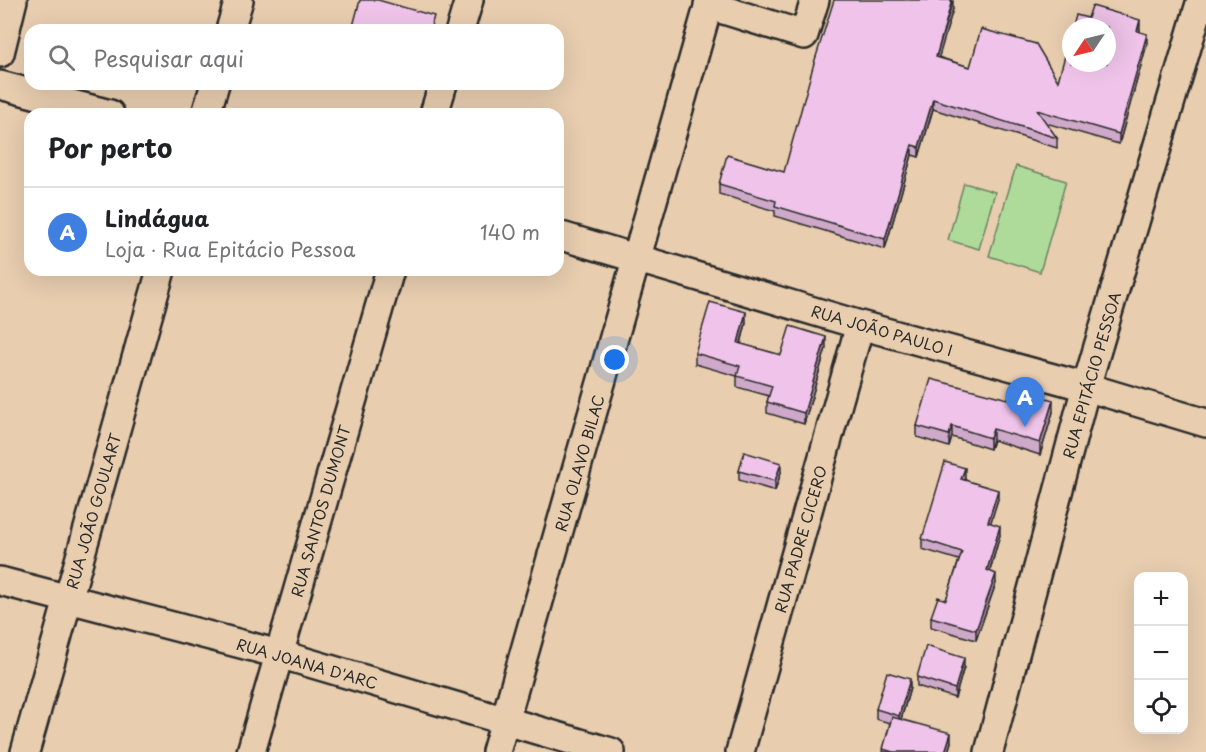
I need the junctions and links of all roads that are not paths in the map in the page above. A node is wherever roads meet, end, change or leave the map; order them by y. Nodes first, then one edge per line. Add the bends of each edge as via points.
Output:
1 (13, 0) edge
2 (239, 0) edge
3 (469, 0) edge
4 (815, 0) edge
5 (709, 2) edge
6 (1200, 2) edge
7 (232, 24) edge
8 (462, 24) edge
9 (0, 53) edge
10 (0, 85) edge
11 (212, 90) edge
12 (441, 90) edge
13 (87, 108) edge
14 (208, 108) edge
15 (436, 108) edge
16 (564, 238) edge
17 (638, 257) junction
18 (159, 276) edge
19 (388, 276) edge
20 (860, 325) junction
21 (1086, 387) junction
22 (1206, 423) edge
23 (0, 581) edge
24 (68, 600) junction
25 (279, 654) junction
26 (506, 720) junction
27 (25, 752) edge
28 (251, 752) edge
29 (496, 752) edge
30 (611, 752) edge
31 (740, 752) edge
32 (989, 752) edge

1 - 9 street
2 - 7 street
3 - 8 street
4 - 5 street via 804,35
5 - 17 street, RUA OLAVO BILAC
6 - 21 street, RUA EPITÁCIO PESSOA
10 - 13 street
11 - 14 street
12 - 15 street
16 - 17 street, RUA JOÃO PAULO I
17 - 20 street, RUA JOÃO PAULO I
17 - 26 street, RUA OLAVO BILAC
18 - 24 street, RUA JOÃO GOULART
19 - 25 street, RUA SANTOS DUMONT
20 - 21 street, RUA JOÃO PAULO I
20 - 31 street, RUA PADRE CICERO
21 - 22 street, RUA JOÃO PAULO I
21 - 32 street, RUA EPITÁCIO PESSOA
23 - 24 street, RUA JOANA D'ARC
24 - 25 street, RUA JOANA D'ARC
24 - 27 street, RUA JOÃO GOULART
25 - 26 street, RUA JOANA D'ARC
25 - 28 street, RUA SANTOS DUMONT
26 - 29 street, RUA OLAVO BILAC
26 - 30 street, RUA JOANA D'ARC

